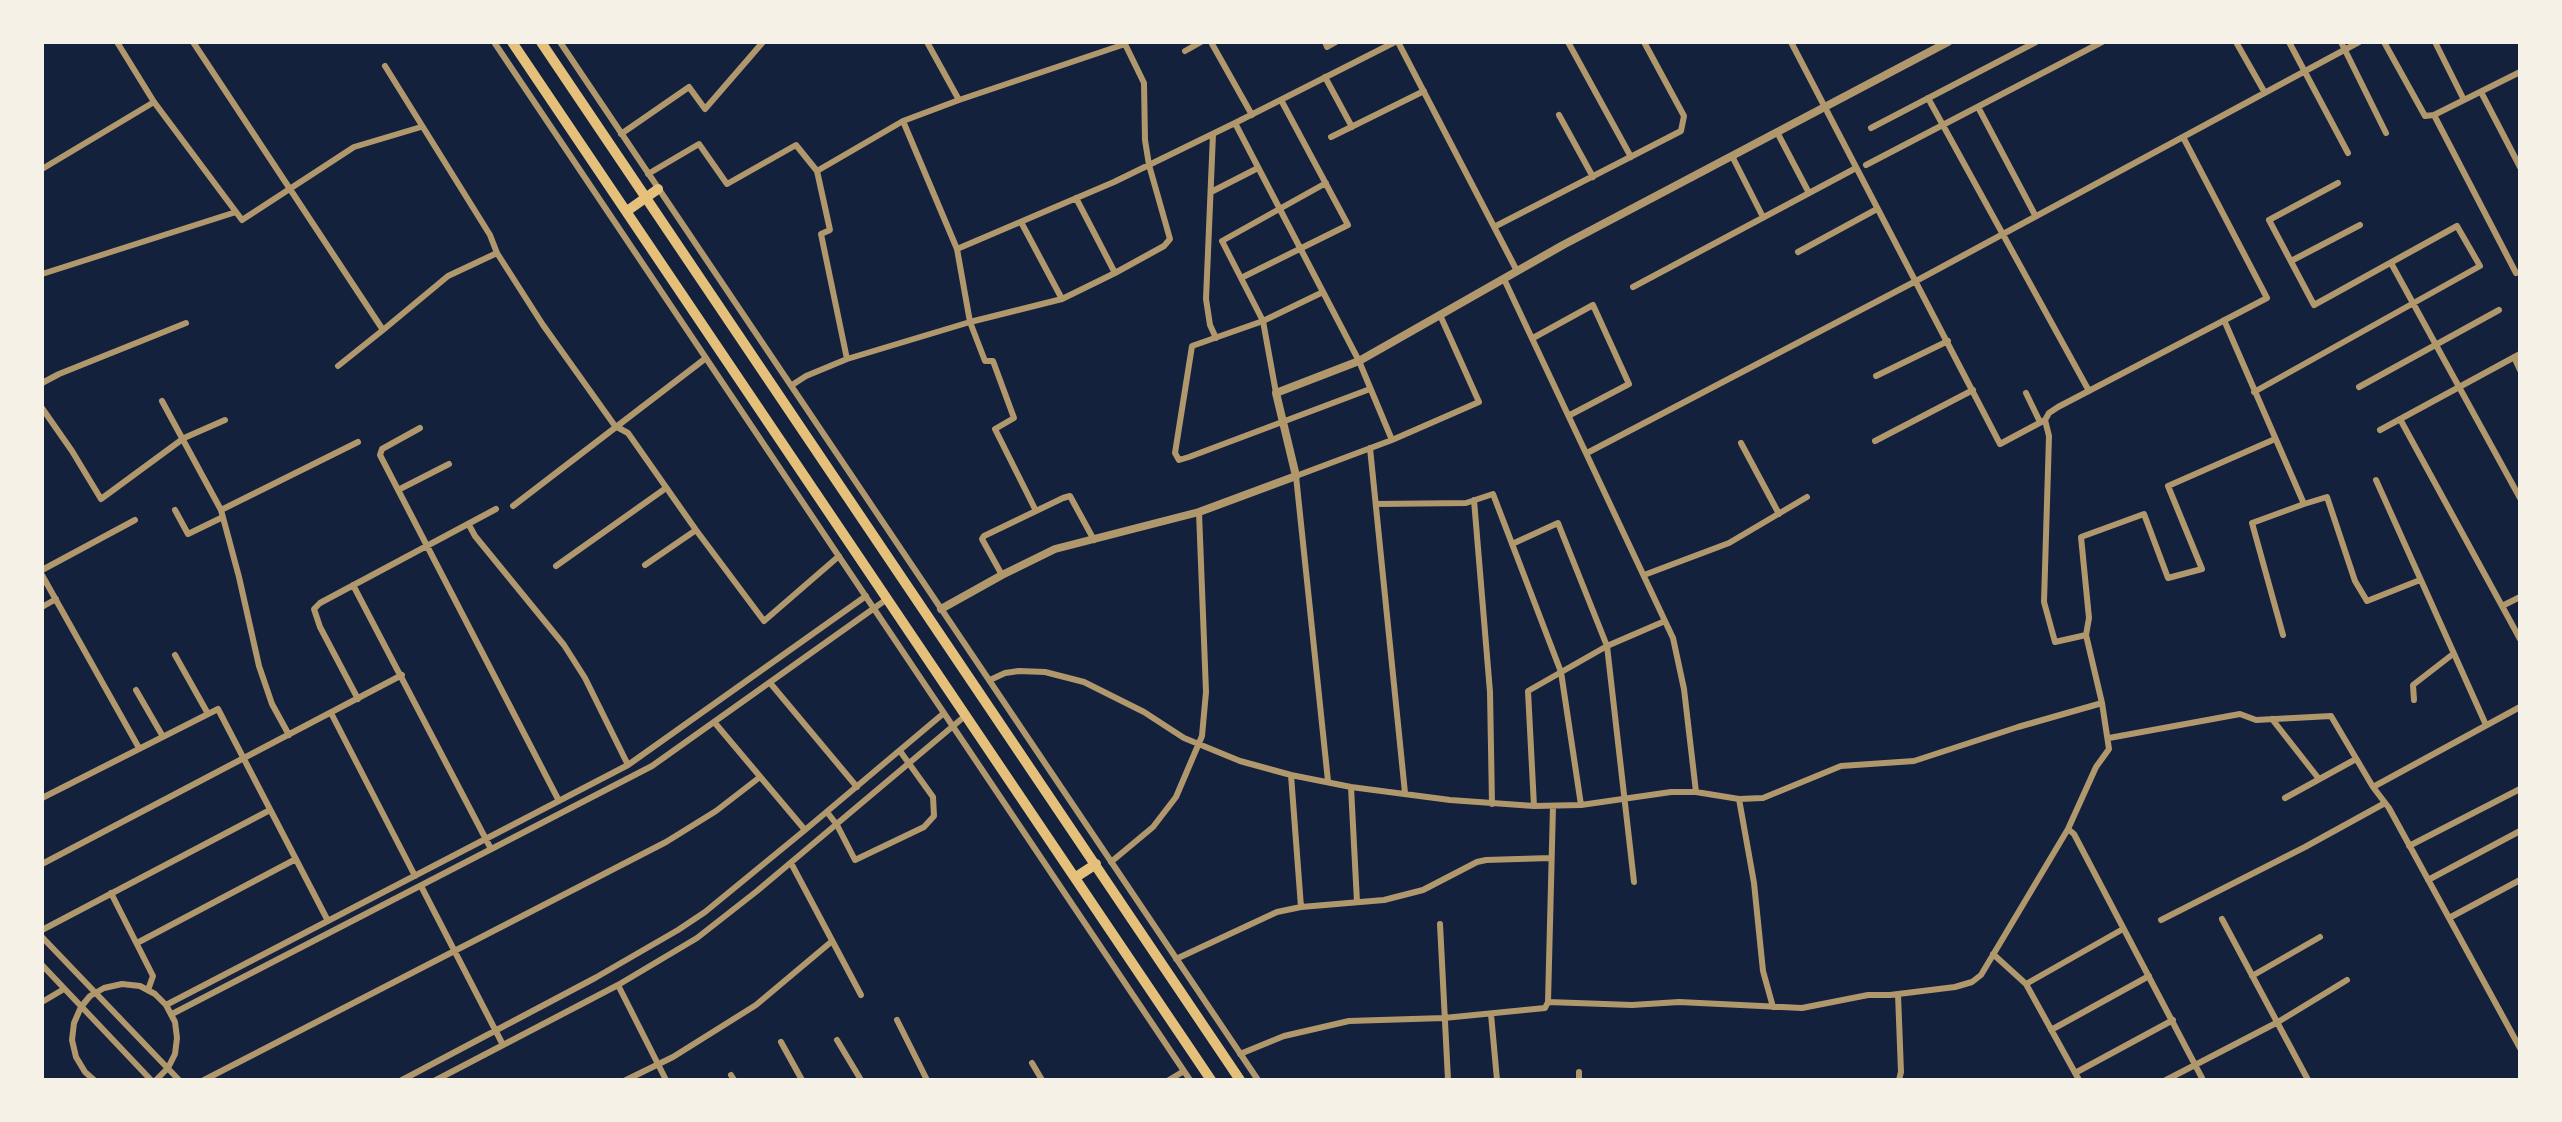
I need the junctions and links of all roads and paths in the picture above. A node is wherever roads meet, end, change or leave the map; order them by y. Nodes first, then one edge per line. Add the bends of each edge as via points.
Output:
1 (117, 42) edge
2 (193, 42) edge
3 (494, 42) edge
4 (512, 42) edge
5 (541, 42) edge
6 (560, 42) edge
7 (763, 42) edge
8 (927, 42) edge
9 (1201, 42) edge
10 (1211, 42) edge
11 (1325, 42) edge
12 (1336, 42) edge
13 (1396, 42) edge
14 (1568, 42) edge
15 (1644, 42) edge
16 (1791, 42) edge
17 (1948, 42) edge
18 (2036, 42) edge
19 (2102, 42) edge
20 (2236, 42) edge
21 (2289, 42) edge
22 (2359, 42) edge
23 (2384, 42) edge
24 (2435, 42) edge
25 (1125, 43) edge
26 (2343, 46) edge
27 (1185, 51) dead end
28 (385, 66) dead end
29 (2304, 69) junction
30 (2520, 72) edge
31 (1325, 77) junction
32 (1424, 91) junction
33 (2481, 92) junction
34 (2265, 93) junction
35 (1928, 98) junction
36 (959, 100) junction
37 (1281, 100) junction
38 (2464, 100) junction
39 (154, 102) junction
40 (1825, 107) junction
41 (1978, 107) junction
42 (1252, 115) junction
43 (1559, 115) dead end
44 (2434, 115) junction
45 (903, 121) junction
46 (1235, 123) junction
47 (1944, 125) junction
48 (421, 127) junction
49 (1352, 127) junction
50 (1871, 128) dead end
51 (1777, 132) junction
52 (2386, 133) dead end
53 (621, 134) junction
54 (1213, 134) junction
55 (1331, 137) dead end
56 (2183, 137) junction
57 (2348, 153) dead end
58 (1732, 156) junction
59 (1631, 157) junction
60 (1149, 165) junction
61 (1866, 165) dead end
62 (2520, 167) edge
63 (1258, 168) junction
64 (1856, 168) junction
65 (42, 169) edge
66 (817, 171) junction
67 (648, 174) junction
68 (1593, 177) junction
69 (1326, 183) junction
70 (2338, 183) dead end
71 (290, 189) junction
72 (658, 189) junction
73 (1211, 192) junction
74 (1809, 193) junction
75 (617, 196) junction
76 (645, 198) junction
77 (1076, 198) junction
78 (604, 205) junction
79 (1280, 209) junction
80 (1877, 209) junction
81 (627, 211) junction
82 (236, 212) junction
83 (2035, 215) junction
84 (1763, 217) junction
85 (1021, 222) junction
86 (2360, 225) dead end
87 (1494, 227) junction
88 (2004, 233) junction
89 (957, 249) junction
90 (1301, 249) junction
91 (1798, 252) dead end
92 (497, 253) junction
93 (2291, 261) junction
94 (2391, 263) junction
95 (1517, 271) junction
96 (1115, 273) junction
97 (2516, 273) dead end
98 (42, 274) edge
99 (1241, 278) junction
100 (1504, 279) junction
101 (1916, 281) junction
102 (1633, 287) dead end
103 (1323, 292) junction
104 (1062, 299) junction
105 (2414, 304) junction
106 (2499, 310) dead end
107 (1440, 315) junction
108 (2224, 320) junction
109 (1263, 321) junction
110 (970, 322) junction
111 (186, 323) dead end
112 (383, 330) junction
113 (1216, 338) junction
114 (1533, 338) junction
115 (1948, 341) junction
116 (2435, 345) junction
117 (2517, 356) edge
118 (706, 358) junction
119 (847, 359) junction
120 (1359, 361) junction
121 (338, 366) dead end
122 (2520, 370) edge
123 (1876, 376) dead end
124 (42, 383) edge
125 (792, 385) junction
126 (2359, 387) dead end
127 (2459, 387) junction
128 (1370, 389) junction
129 (1973, 390) junction
130 (2089, 391) junction
131 (2254, 392) junction
132 (1276, 393) junction
133 (2026, 393) dead end
134 (162, 401) dead end
135 (42, 408) edge
136 (1570, 415) junction
137 (2400, 419) junction
138 (225, 420) dead end
139 (2043, 421) junction
140 (1283, 423) junction
141 (615, 426) junction
142 (420, 428) dead end
143 (2380, 430) dead end
144 (184, 438) junction
145 (2275, 439) junction
146 (1392, 440) junction
147 (1875, 441) dead end
148 (358, 442) dead end
149 (1741, 443) dead end
150 (1370, 448) junction
151 (1587, 453) junction
152 (449, 464) dead end
153 (1296, 476) junction
154 (2376, 480) dead end
155 (666, 488) junction
156 (398, 490) junction
157 (1807, 497) dead end
158 (2520, 498) edge
159 (1474, 500) junction
160 (1376, 504) junction
161 (2304, 504) junction
162 (513, 506) dead end
163 (496, 509) dead end
164 (175, 510) dead end
165 (1036, 511) junction
166 (1199, 512) junction
167 (222, 514) junction
168 (1779, 514) junction
169 (135, 520) dead end
170 (469, 525) junction
171 (696, 530) junction
172 (1094, 540) junction
173 (1512, 544) junction
174 (426, 547) junction
175 (839, 556) junction
176 (645, 565) dead end
177 (556, 566) dead end
178 (42, 573) edge
179 (1002, 575) junction
180 (1644, 575) junction
181 (2420, 580) junction
182 (353, 585) junction
183 (866, 596) junction
184 (2520, 597) edge
185 (56, 599) junction
186 (887, 599) junction
187 (2502, 606) junction
188 (42, 607) edge
189 (874, 609) junction
190 (941, 609) junction
191 (1665, 621) junction
192 (2086, 635) junction
193 (2283, 635) dead end
194 (2520, 639) edge
195 (1607, 646) junction
196 (2453, 654) junction
197 (175, 655) dead end
198 (1561, 672) junction
199 (402, 675) junction
200 (990, 680) junction
201 (771, 684) junction
202 (136, 690) dead end
203 (358, 699) junction
204 (2414, 700) dead end
205 (2102, 703) junction
206 (2520, 707) edge
207 (207, 712) junction
208 (331, 713) junction
209 (944, 713) junction
210 (965, 716) junction
211 (2272, 719) junction
212 (715, 723) junction
213 (2486, 725) junction
214 (953, 727) junction
215 (162, 735) junction
216 (289, 735) junction
217 (2109, 738) junction
218 (1199, 745) junction
219 (139, 748) junction
220 (900, 751) junction
221 (244, 758) junction
222 (2356, 759) junction
223 (910, 763) junction
224 (628, 765) junction
225 (634, 775) junction
226 (1291, 775) junction
227 (760, 777) junction
228 (2319, 779) junction
229 (1328, 781) junction
230 (857, 787) junction
231 (1351, 787) junction
232 (2373, 787) junction
233 (2520, 789) edge
234 (1696, 792) junction
235 (1405, 793) junction
236 (42, 798) edge
237 (1625, 798) junction
238 (2285, 798) dead end
239 (1739, 799) junction
240 (559, 801) junction
241 (2385, 803) junction
242 (1492, 804) junction
243 (1581, 805) junction
244 (1534, 806) junction
245 (1553, 806) junction
246 (270, 810) junction
247 (827, 812) junction
248 (837, 825) junction
249 (2068, 829) junction
250 (805, 830) junction
251 (2520, 831) edge
252 (487, 840) junction
253 (1055, 846) junction
254 (2409, 846) junction
255 (491, 849) junction
256 (1040, 857) junction
257 (1550, 858) junction
258 (296, 859) junction
259 (1111, 862) junction
260 (791, 863) junction
261 (42, 864) edge
262 (1096, 864) junction
263 (415, 876) junction
264 (1076, 877) junction
265 (2428, 880) junction
266 (2520, 880) edge
267 (1634, 882) dead end
268 (421, 886) junction
269 (111, 893) junction
270 (373, 898) junction
271 (1357, 902) junction
272 (1301, 907) junction
273 (378, 908) junction
274 (2449, 918) junction
275 (2222, 919) dead end
276 (2161, 920) dead end
277 (328, 921) junction
278 (1440, 924) dead end
279 (2123, 929) junction
280 (42, 930) edge
281 (42, 937) edge
282 (2320, 937) dead end
283 (831, 942) junction
284 (137, 943) junction
285 (276, 948) junction
286 (454, 952) junction
287 (1993, 954) junction
288 (281, 959) junction
289 (1176, 959) junction
290 (42, 965) edge
291 (1138, 970) junction
292 (2149, 976) junction
293 (2252, 976) junction
294 (1123, 980) junction
295 (2347, 980) dead end
296 (2026, 984) junction
297 (618, 985) junction
298 (64, 989) junction
299 (148, 990) junction
300 (96, 992) junction
301 (1898, 994) junction
302 (861, 995) dead end
303 (42, 1002) edge
304 (1548, 1002) junction
305 (166, 1005) junction
306 (81, 1007) junction
307 (1773, 1007) junction
308 (172, 1014) junction
309 (1491, 1014) junction
310 (1444, 1018) junction
311 (897, 1020) dead end
312 (2173, 1020) junction
313 (2278, 1022) junction
314 (496, 1030) junction
315 (2051, 1030) junction
316 (837, 1040) dead end
317 (781, 1042) dead end
318 (503, 1045) junction
319 (2520, 1048) edge
320 (1240, 1054) junction
321 (658, 1063) junction
322 (1032, 1063) dead end
323 (2195, 1064) junction
324 (168, 1068) junction
325 (1184, 1071) junction
326 (2077, 1077) edge
327 (91, 1079) edge
328 (153, 1080) edge
329 (179, 1080) edge
330 (204, 1080) edge
331 (402, 1080) edge
332 (436, 1080) edge
333 (626, 1080) edge
334 (666, 1080) edge
335 (802, 1080) edge
336 (861, 1080) edge
337 (927, 1080) edge
338 (1042, 1080) edge
339 (1169, 1080) edge
340 (1190, 1080) edge
341 (1211, 1080) edge
342 (1240, 1080) edge
343 (1258, 1080) edge
344 (1448, 1080) edge
345 (1497, 1080) edge
346 (1899, 1080) edge
347 (2166, 1080) edge
348 (2203, 1080) edge
349 (2308, 1080) edge

1 - 39 street
2 - 71 street
3 - 78 street
4 - 75 highway
5 - 76 highway
6 - 53 street
7 - 53 street via 705,109 689,87
8 - 36 street
9 - 27 street
10 - 42 street
11 - 12 street via 1327,47
13 - 31 street
13 - 32 street
14 - 59 street
15 - 59 street via 1684,116 1683,125 1681,131
16 - 40 street
17 - 40 street
18 - 35 street
19 - 41 street
20 - 34 street
21 - 29 street
22 - 26 street
23 - 44 street via 2425,116
24 - 38 street
25 - 36 street
25 - 60 street via 1144,83
26 - 29 street
26 - 52 street
28 - 48 street
29 - 34 street
29 - 57 street
30 - 33 street
31 - 37 street
31 - 49 street
32 - 49 street
32 - 87 street
33 - 38 street
33 - 62 street
34 - 56 street
35 - 47 street
35 - 50 street
36 - 45 street
37 - 42 street
37 - 69 street
38 - 44 street
39 - 65 street
39 - 82 street
40 - 51 street
40 - 64 street
41 - 47 street
41 - 83 street
42 - 46 street
43 - 68 street
44 - 97 street
45 - 66 street
45 - 89 street
46 - 54 street
46 - 63 street
47 - 61 street
47 - 88 street
48 - 71 street via 354,147
48 - 92 street
49 - 55 street
51 - 58 street
51 - 74 street
53 - 67 street
54 - 60 street
54 - 73 street
56 - 83 street
56 - 108 street via 2267,293 2266,301
58 - 84 street
58 - 95 street
59 - 68 street
60 - 77 street
60 - 96 street via 1170,239
63 - 73 street
63 - 79 street
64 - 74 street
64 - 80 street
66 - 67 street via 796,145 727,184 699,144
66 - 119 street via 830,230 821,234
67 - 72 street
68 - 87 street
69 - 79 street
69 - 90 street via 1348,225
70 - 93 street via 2269,220
71 - 82 street via 242,220
71 - 112 street
72 - 76 highway
72 - 125 street
73 - 113 street via 1206,299
74 - 84 street
75 - 78 street
75 - 81 highway
76 - 81 highway
76 - 262 highway
77 - 85 street
77 - 96 street
78 - 118 street
79 - 90 street
79 - 99 street via 1222,241
80 - 91 street
80 - 101 street
81 - 186 highway
82 - 98 street
83 - 88 street
84 - 102 street
85 - 89 street
85 - 104 street
86 - 93 street
87 - 95 street
88 - 101 street
88 - 130 street
89 - 110 street
90 - 99 street
90 - 103 street
92 - 112 street via 448,276
92 - 141 street
93 - 94 street via 2314,305
94 - 105 street
94 - 105 street via 2457,226 2480,266
95 - 100 street
96 - 104 street
99 - 109 street
100 - 107 street
100 - 114 street
101 - 115 street
101 - 151 street
103 - 109 street
103 - 120 street
104 - 110 street
105 - 116 street
105 - 131 street
106 - 116 street
107 - 120 street
107 - 146 street via 1479,402
108 - 130 street
108 - 131 street
109 - 113 street
109 - 132 street
110 - 119 street
110 - 165 street via 985,361 993,361 1014,418 995,429
111 - 124 street
112 - 121 street
113 - 140 street via 1192,346 1175,453 1179,460
114 - 136 street
114 - 136 street via 1593,305 1629,384
115 - 123 street
115 - 129 street
116 - 126 street
116 - 127 street
117 - 122 street
117 - 127 street
118 - 141 street
118 - 175 street
119 - 125 street
120 - 128 street
120 - 132 street
125 - 190 street
127 - 137 street
127 - 158 street
128 - 140 street
128 - 146 street
129 - 139 street via 2000,444
129 - 147 street
130 - 139 street
131 - 145 street
132 - 140 street
133 - 139 street
134 - 144 street
135 - 144 street via 101,499
136 - 151 street
137 - 143 street
137 - 187 street
138 - 144 street
139 - 192 street via 2049,436 2044,602 2055,642
140 - 153 street
141 - 155 street via 628,433
141 - 162 street
142 - 156 street via 379,451
144 - 167 street
145 - 161 street
145 - 192 street via 2168,486 2202,569 2168,578 2144,514 2081,537
146 - 150 street
148 - 167 street
149 - 168 street
150 - 153 street
150 - 160 street
151 - 180 street
152 - 156 street
153 - 166 street
153 - 229 street
154 - 181 street
155 - 171 street
155 - 177 street
156 - 174 street
157 - 168 street
159 - 160 street
159 - 173 street via 1493,494
159 - 242 street via 1490,692
160 - 235 street
161 - 181 street via 2327,497 2355,581 2367,601
161 - 193 street via 2252,523
163 - 170 street
164 - 167 street via 188,534
165 - 172 street via 1070,496
165 - 179 street via 982,539
166 - 172 street
166 - 218 street via 1206,692
167 - 216 street via 259,666
168 - 180 street via 1729,543
169 - 178 street
170 - 174 street
170 - 224 street via 564,645
171 - 175 street via 764,621
171 - 176 street
172 - 179 street via 1055,549
173 - 195 street via 1558,523
173 - 198 street
174 - 182 street
174 - 240 street
175 - 183 street
178 - 185 street
179 - 190 street
180 - 191 street
181 - 196 street
182 - 199 street
182 - 203 street via 314,609
183 - 189 street
183 - 224 street
184 - 187 street
185 - 188 street
185 - 219 street
186 - 189 street
186 - 210 highway
187 - 194 street
189 - 201 street
189 - 209 street
190 - 200 street
191 - 195 street
191 - 234 street via 1684,689
192 - 205 street
195 - 198 street
195 - 237 street
196 - 204 street via 2413,685
196 - 213 street
197 - 207 street
198 - 243 street
198 - 244 street via 1528,691
199 - 203 street
199 - 252 street
200 - 218 street via 1019,671 1084,682
200 - 259 street
201 - 212 street
201 - 230 street
202 - 215 street
203 - 208 street
205 - 217 street
205 - 239 street via 1914,761 1841,766 1763,798
206 - 213 street
207 - 215 street
207 - 221 street via 221,712
208 - 216 street
208 - 263 street
209 - 214 street
209 - 220 street
210 - 214 street
210 - 253 highway
211 - 217 street via 2240,714
211 - 222 street via 2331,716
211 - 228 street
212 - 225 street
212 - 227 street
213 - 232 street
214 - 223 street
214 - 256 street
215 - 219 street
216 - 221 street
217 - 249 street via 2107,754
218 - 226 street
218 - 259 street via 1176,797 1153,827
219 - 236 street
220 - 223 street
220 - 230 street
221 - 246 street
221 - 261 street
222 - 228 street
222 - 232 street
223 - 248 street
223 - 248 street via 933,797 934,816 924,827 855,860
224 - 225 street
224 - 240 street
225 - 255 street
226 - 229 street
226 - 272 street
227 - 250 street
227 - 286 street via 690,828
228 - 238 street
229 - 231 street
230 - 247 street
231 - 235 street
231 - 271 street
232 - 241 street
233 - 254 street
234 - 237 street
234 - 239 street
235 - 242 street
237 - 243 street
237 - 267 street
239 - 307 street via 1763,971
240 - 252 street
241 - 254 street
241 - 276 street
242 - 244 street
243 - 245 street
244 - 245 street
245 - 257 street
246 - 258 street
246 - 269 street
247 - 248 street
247 - 250 street
248 - 260 street
249 - 279 street
249 - 287 street
250 - 314 street via 678,930
251 - 265 street
252 - 255 street
252 - 263 street
253 - 256 street
253 - 264 highway
254 - 265 street
255 - 268 street
256 - 294 street
257 - 271 street via 1477,862 1423,890
257 - 304 street
258 - 277 street
258 - 284 street
259 - 289 street
260 - 283 street
260 - 297 street via 715,925
262 - 264 highway
262 - 342 highway
263 - 270 street
264 - 291 highway
265 - 274 street
266 - 274 street
268 - 273 street
268 - 286 street
269 - 280 street
269 - 284 street
270 - 273 street
270 - 277 street
271 - 272 street
272 - 289 street via 1277,912
273 - 288 street
274 - 319 street
275 - 293 street
277 - 285 street
278 - 310 street
279 - 292 street
279 - 296 street
281 - 300 street
282 - 293 street
283 - 302 street
283 - 321 street via 756,1005
284 - 299 street via 153,976
285 - 288 street
285 - 305 street
286 - 314 street
286 - 330 street
287 - 296 street
287 - 301 street via 1972,982
288 - 308 street
289 - 320 street
290 - 298 street
291 - 294 street
291 - 341 highway
292 - 312 street
292 - 315 street
293 - 313 street
294 - 325 street
295 - 313 street
296 - 315 street
297 - 318 street
297 - 321 street
298 - 303 street
298 - 306 street
299 - 300 street via 122,984
299 - 305 street
300 - 306 street
300 - 324 street
301 - 307 street
301 - 346 street
304 - 307 street
304 - 309 street via 1539,1010
305 - 308 street
306 - 327 street via 72,1040
306 - 328 street
308 - 324 street via 177,1046
309 - 310 street
309 - 345 street
310 - 320 street via 1349,1021 1284,1036
310 - 344 street
311 - 337 street
312 - 323 street
312 - 326 street
313 - 323 street
313 - 349 street
314 - 318 street
314 - 331 street
315 - 326 street
316 - 336 street
317 - 335 street
318 - 332 street
320 - 343 street
321 - 333 street
321 - 334 street
322 - 338 street
323 - 347 street
323 - 348 street
324 - 328 street
324 - 329 street
325 - 339 street
325 - 340 street

